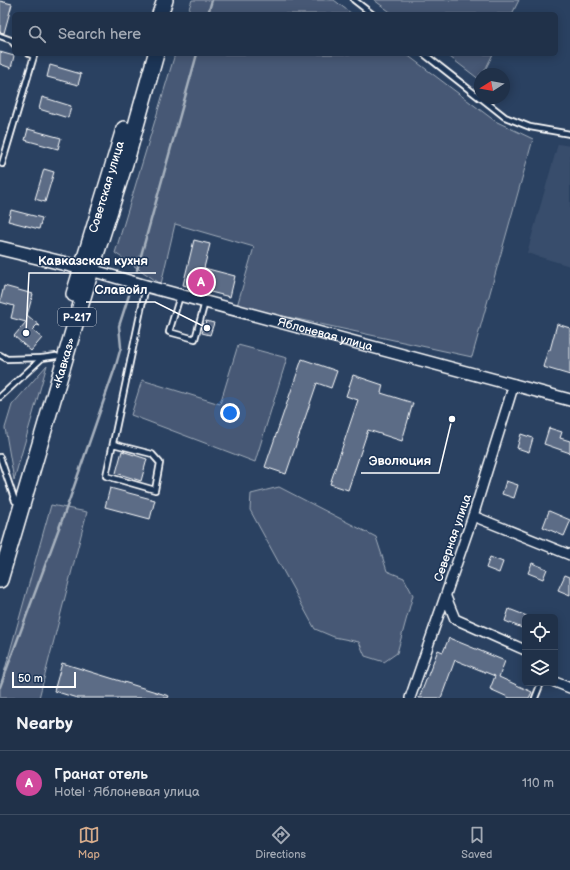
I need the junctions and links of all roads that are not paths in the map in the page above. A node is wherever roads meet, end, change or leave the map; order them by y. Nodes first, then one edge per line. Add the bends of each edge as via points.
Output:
1 (165, 0) edge
2 (172, 0) edge
3 (354, 0) edge
4 (161, 12) edge
5 (169, 12) edge
6 (369, 12) edge
7 (0, 36) edge
8 (12, 41) edge
9 (34, 56) edge
10 (147, 56) edge
11 (155, 56) edge
12 (427, 56) edge
13 (474, 93) edge
14 (488, 104) edge
15 (570, 134) edge
16 (2, 164) dead end
17 (0, 248) edge
18 (86, 269) junction
19 (146, 286) junction
20 (180, 295) junction
21 (206, 302) junction
22 (0, 355) edge
23 (49, 357) junction
24 (514, 384) junction
25 (0, 397) edge
26 (570, 400) edge
27 (113, 444) junction
28 (0, 457) edge
29 (15, 501) junction
30 (474, 516) junction
31 (0, 550) edge
32 (570, 555) edge
33 (0, 580) edge
34 (446, 597) junction
35 (522, 649) edge
36 (558, 683) edge
37 (540, 686) edge
38 (570, 688) edge
39 (410, 698) edge
40 (536, 698) edge

1 - 4 highway
2 - 5 highway
3 - 6 lane
7 - 8 lane
9 - 16 lane
10 - 18 highway, Советская улица / Р-217
11 - 18 highway, «Кавказ» / Р-217 via 128,154
12 - 13 lane
14 - 15 lane via 506,117 524,125
17 - 18 main road
18 - 19 street, Яблоневая улица
18 - 23 highway, Советская улица / Р-217
18 - 33 highway, «Кавказ» / Р-217
19 - 20 street, Яблоневая улица
19 - 27 lane
20 - 21 street, Яблоневая улица
20 - 21 lane via 170,332 176,334 195,339
21 - 24 street, Яблоневая улица
22 - 23 lane via 7,359
23 - 25 lane
23 - 29 highway, Советская улица / Р-217
24 - 26 street, Яблоневая улица
24 - 30 street, Северная улица
27 - 27 lane via 106,476 155,490 160,463 152,454
28 - 29 lane
29 - 31 highway, Советская улица / Р-217
30 - 32 street
30 - 34 street, Северная улица
34 - 35 street via 455,619
34 - 39 street, Северная улица
36 - 38 street
37 - 40 lane

